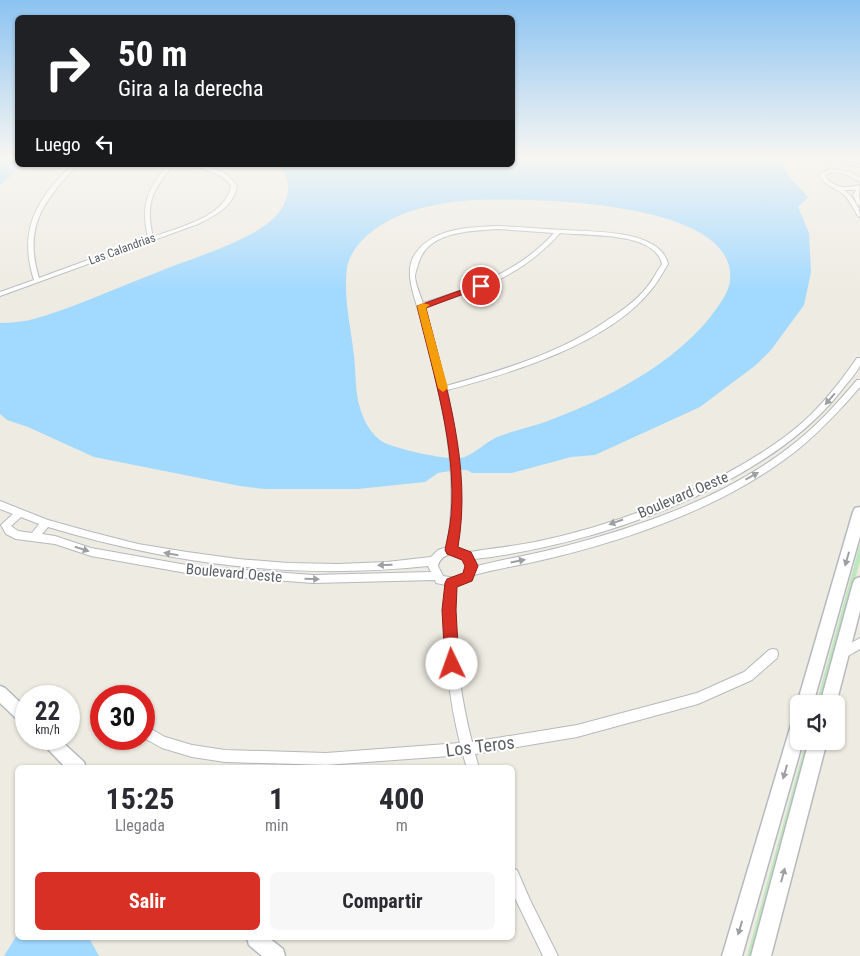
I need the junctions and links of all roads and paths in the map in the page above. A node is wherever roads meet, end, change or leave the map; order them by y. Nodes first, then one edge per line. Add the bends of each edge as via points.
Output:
1 (44, 203) edge
2 (147, 203) edge
3 (228, 203) edge
4 (851, 203) edge
5 (860, 216) edge
6 (558, 232) junction
7 (151, 239) junction
8 (37, 280) junction
9 (0, 294) edge
10 (421, 306) junction
11 (860, 360) edge
12 (850, 374) junction
13 (860, 377) edge
14 (860, 382) edge
15 (443, 389) junction
16 (0, 505) edge
17 (652, 509) junction
18 (860, 512) edge
19 (20, 513) junction
20 (661, 519) junction
21 (3, 523) edge
22 (46, 523) junction
23 (35, 536) junction
24 (451, 550) junction
25 (467, 556) junction
26 (224, 560) junction
27 (434, 561) junction
28 (471, 572) junction
29 (218, 573) junction
30 (436, 576) junction
31 (451, 583) junction
32 (860, 583) edge
33 (860, 643) edge
34 (773, 654) dead end
35 (841, 655) junction
36 (0, 693) edge
37 (808, 695) edge
38 (830, 695) edge
39 (15, 707) edge
40 (155, 738) edge
41 (59, 750) edge
42 (467, 750) junction
43 (792, 750) edge
44 (816, 750) edge
45 (75, 765) edge
46 (472, 765) edge
47 (515, 882) edge
48 (258, 940) edge
49 (276, 956) edge
50 (551, 956) edge
51 (732, 956) edge
52 (761, 956) edge

1 - 8 street via 35,219 29,248
2 - 7 street via 146,222
3 - 7 street, Las Calandrias via 214,214
4 - 5 street
6 - 10 street via 540,252 515,269 481,286
6 - 10 street via 484,227 441,237 422,250 412,266
6 - 15 street via 639,241 657,250 665,264 636,301 607,324 574,343 513,370
7 - 8 street, Las Calandrias
8 - 9 street, Las Calandrias
10 - 15 street
11 - 12 street, Boulevard Oeste
12 - 13 street
12 -> 17 street, Boulevard Oeste via 821,409 775,448 718,481
20 -> 14 street, Boulevard Oeste via 765,468 811,435
15 - 24 street via 456,471 457,516
16 - 19 street
17 - 20 street
17 -> 25 street, Boulevard Oeste via 544,544
18 -> 37 main road
19 - 21 street
19 - 22 street, Boulevard Oeste
28 -> 20 street, Boulevard Oeste via 556,553
21 - 23 street, Boulevard Oeste via 16,535
22 - 23 street
26 -> 22 street, Boulevard Oeste via 128,546
23 -> 29 street, Boulevard Oeste via 128,559
24 - 25 street
24 - 27 street via 440,553
25 - 28 street
27 -> 26 street, Boulevard Oeste via 313,567
26 - 29 street
27 - 30 street via 432,566
28 - 31 street via 463,580
29 -> 30 street, Boulevard Oeste via 313,579
30 - 31 street
31 - 42 street via 452,664
32 - 35 main road
33 - 35 street
34 - 42 street, Los Teros via 748,676 698,698 577,731
35 - 38 main road
36 - 39 street
40 - 42 street, Los Teros via 192,751 225,756 326,758
41 - 45 street
42 - 46 street
43 -> 51 main road
52 -> 44 main road
47 - 50 street
48 - 49 street

